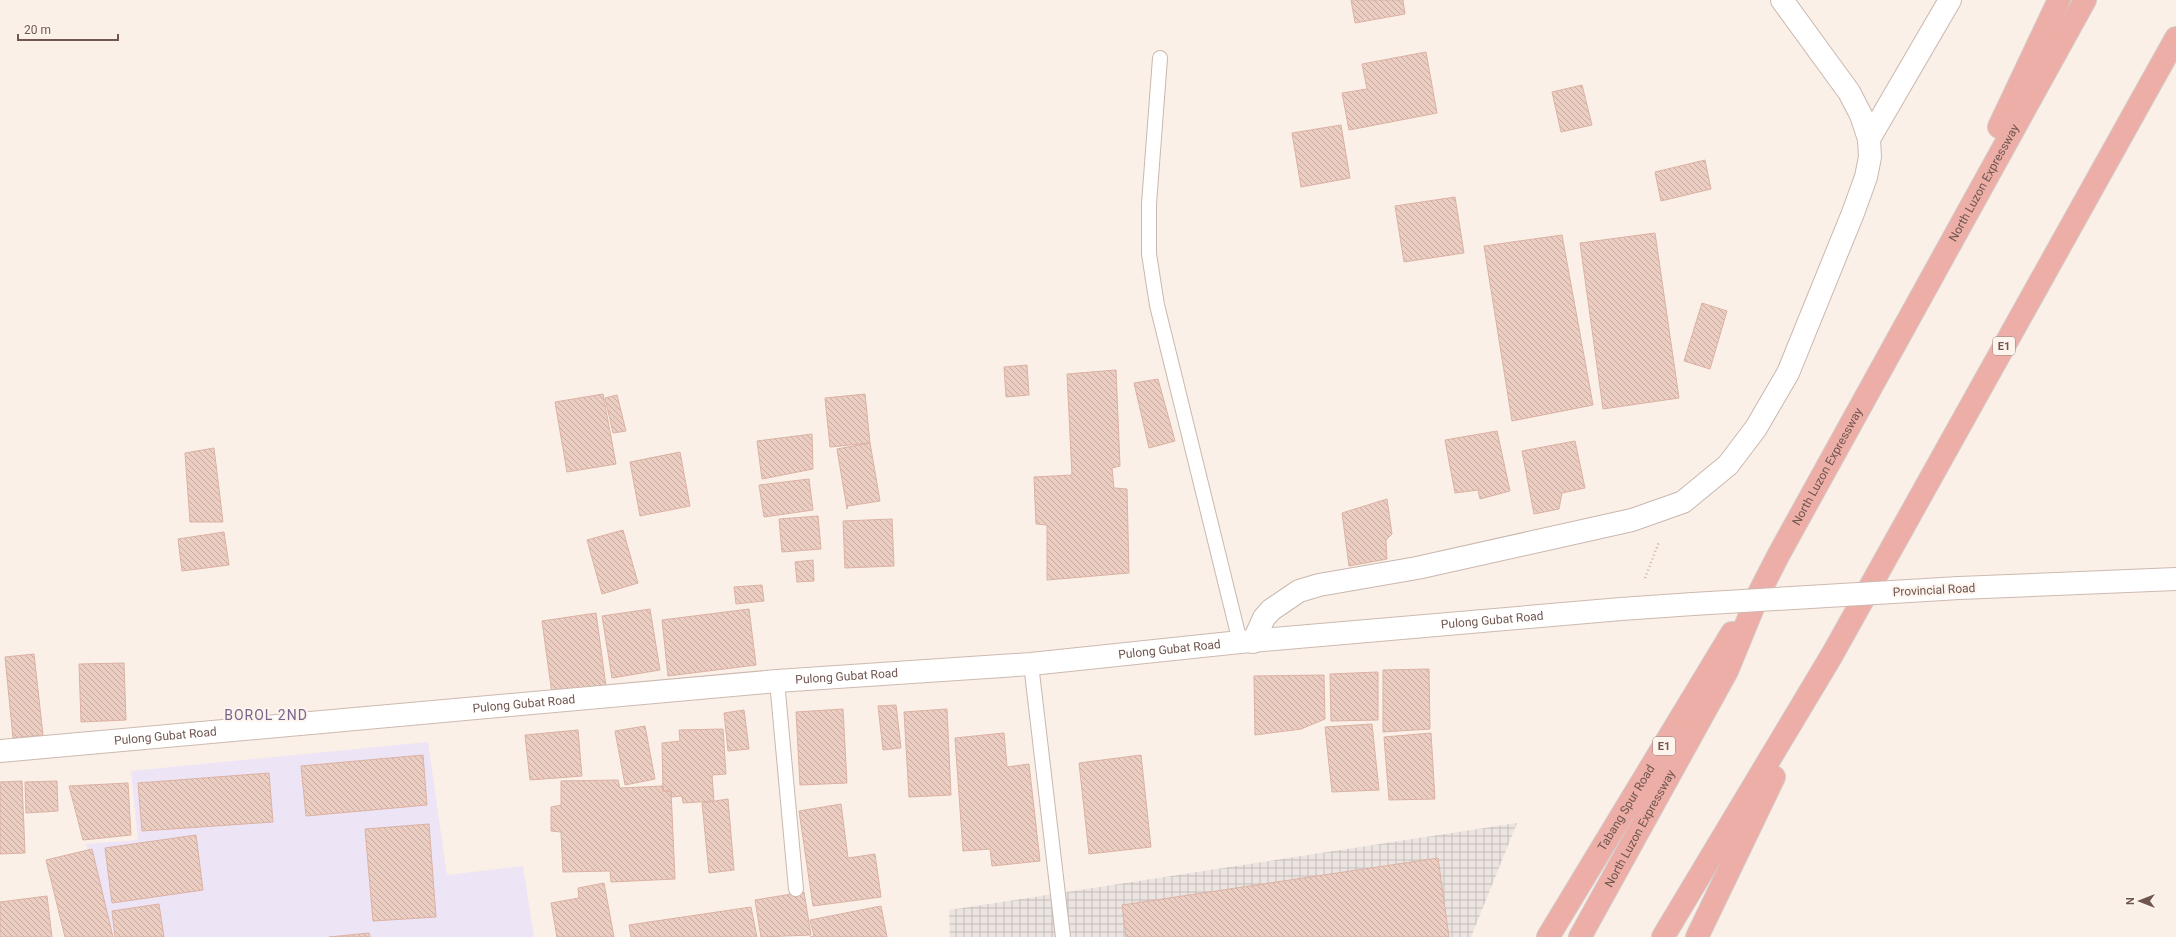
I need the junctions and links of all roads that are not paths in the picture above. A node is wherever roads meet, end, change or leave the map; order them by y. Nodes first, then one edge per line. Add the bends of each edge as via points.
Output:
1 (1782, 0) edge
2 (1950, 0) edge
3 (2059, 0) edge
4 (2085, 0) edge
5 (2176, 38) edge
6 (1160, 58) dead end
7 (1869, 139) junction
8 (1912, 313) junction
9 (1779, 554) junction
10 (2176, 579) edge
11 (1693, 604) joint
12 (1246, 642) junction
13 (1832, 655) junction
14 (1032, 664) junction
15 (777, 681) junction
16 (0, 751) edge
17 (796, 889) dead end
18 (1063, 937) edge
19 (1548, 937) edge
20 (1580, 937) edge
21 (1663, 937) edge
22 (1696, 937) edge

1 - 7 main road via 1849,92 1861,115
2 - 7 main road
3 - 8 highway
4 - 8 highway, North Luzon Expressway / E1
5 - 13 highway, E1
6 - 12 lane via 1150,204 1150,254 1157,304
7 - 12 main road via 1870,157 1867,171 1853,213 1788,373 1756,428 1728,465 1683,502 1632,520 1417,568 1319,584 1299,591 1271,610
8 - 9 highway, North Luzon Expressway / E1
9 - 19 highway, Tabang Spur Road / E1
9 - 20 highway, North Luzon Expressway / E1 via 1759,593 1727,671
10 - 11 main road, Provincial Road, bridge via 1959,588
11 - 12 main road, Pulong Gubat Road
12 - 14 main road, Pulong Gubat Road
13 - 21 highway, E1
13 - 22 highway, E1
14 - 15 main road, Pulong Gubat Road
14 - 18 lane
15 - 16 main road, Pulong Gubat Road
15 - 17 lane

